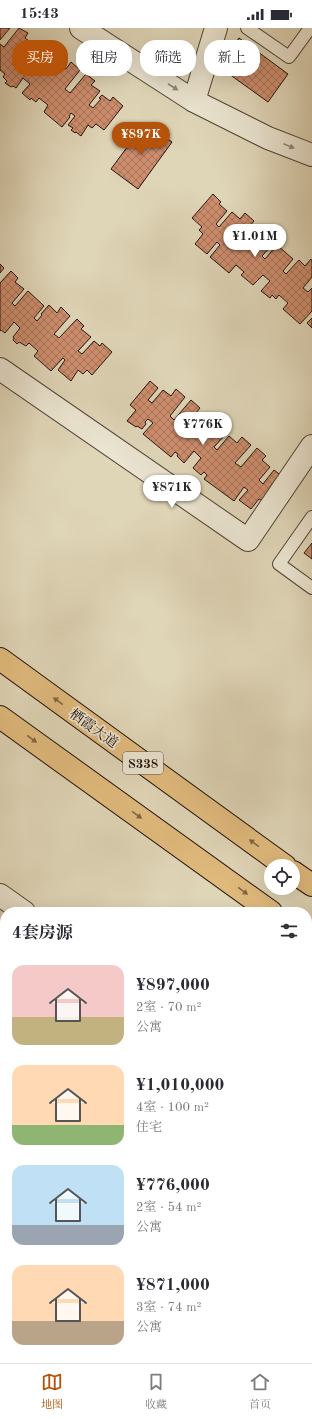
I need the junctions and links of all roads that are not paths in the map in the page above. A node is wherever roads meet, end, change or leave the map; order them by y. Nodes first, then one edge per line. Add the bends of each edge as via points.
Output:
1 (81, 28) edge
2 (216, 28) edge
3 (247, 28) edge
4 (310, 28) edge
5 (194, 100) junction
6 (312, 155) edge
7 (0, 369) edge
8 (312, 446) edge
9 (312, 517) edge
10 (312, 588) edge
11 (0, 660) edge
12 (0, 716) edge
13 (275, 859) edge
14 (300, 877) edge
15 (312, 886) edge
16 (0, 895) edge
17 (17, 907) edge
18 (265, 907) edge

1 -> 5 street
2 - 5 street
3 - 4 lane via 289,57
5 -> 6 street via 268,138
7 - 8 street via 248,540
9 - 10 lane via 279,564
13 -> 11 main road, 栖霞大道 / S338
12 -> 18 main road
14 - 15 main road
16 - 17 street

